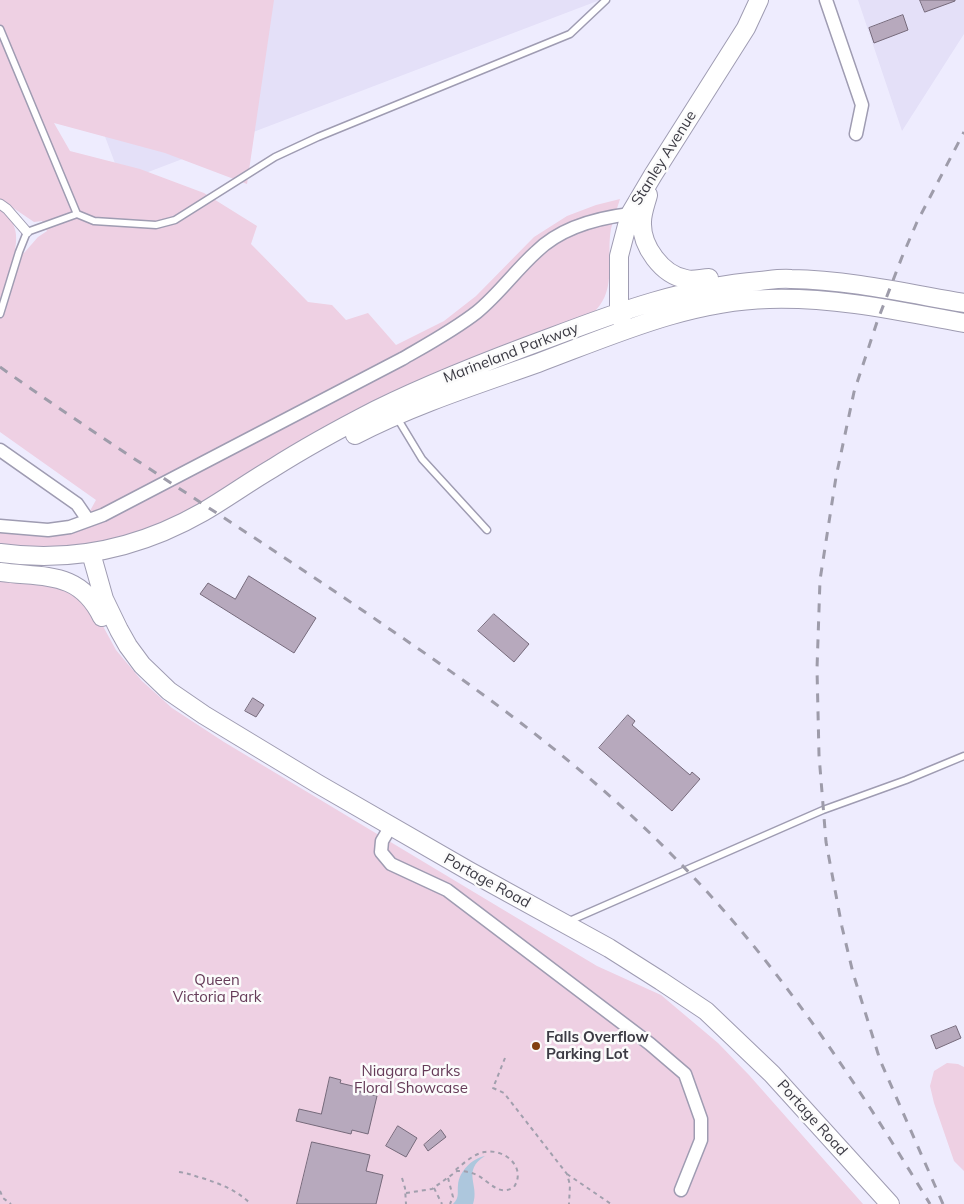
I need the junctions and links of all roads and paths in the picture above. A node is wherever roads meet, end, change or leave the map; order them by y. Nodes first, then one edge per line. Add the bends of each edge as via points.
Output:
1 (606, 0) edge
2 (759, 0) edge
3 (826, 0) edge
4 (0, 29) edge
5 (856, 134) dead end
6 (653, 175) junction
7 (0, 204) edge
8 (77, 214) junction
9 (630, 214) junction
10 (28, 232) junction
11 (864, 284) junction
12 (964, 303) edge
13 (619, 312) junction
14 (0, 314) edge
15 (960, 323) edge
16 (625, 330) junction
17 (396, 415) junction
18 (0, 450) edge
19 (88, 520) junction
20 (0, 526) edge
21 (487, 530) dead end
22 (0, 553) edge
23 (92, 558) junction
24 (0, 564) edge
25 (0, 572) edge
26 (241, 738) junction
27 (964, 756) edge
28 (392, 826) junction
29 (564, 923) junction
30 (505, 1058) dead end
31 (179, 1172) dead end
32 (454, 1172) junction
33 (566, 1174) junction
34 (402, 1178) dead end
35 (448, 1178) junction
36 (434, 1188) junction
37 (681, 1190) dead end
38 (0, 1191) edge
39 (406, 1193) junction
40 (11, 1204) edge
41 (251, 1204) edge
42 (406, 1204) edge
43 (442, 1204) edge
44 (450, 1204) edge
45 (569, 1204) edge
46 (611, 1204) edge
47 (890, 1204) edge

1 - 8 lane via 570,34 275,157 175,220 156,225 94,221
2 - 6 main road, Stanley Avenue via 746,28
3 - 5 street via 862,105
4 - 8 lane
6 - 9 main road, Stanley Avenue
6 - 11 main road via 642,221 644,237 651,254 669,272 686,279 763,272 810,274
7 - 10 street
8 - 10 lane
9 - 13 main road, Stanley Avenue via 619,256
9 - 19 street via 599,219 556,237 536,252 491,299 446,334
10 - 14 lane
11 - 12 main road, Marineland Parkway
11 - 13 main road, Marineland Parkway via 789,278 739,282 684,292
13 - 16 main road, Stanley Avenue
13 - 23 main road, Marineland Parkway via 426,386 316,443 183,522
15 - 16 main road, Marineland Parkway via 868,305 769,299 691,310
16 - 17 main road, Marineland Parkway
17 - 21 lane via 422,459
17 - 23 main road, Marineland Parkway via 320,454 188,533 154,548
18 - 19 street via 77,504
19 - 20 street via 48,530
22 - 23 main road
23 - 24 main road via 48,568
23 - 26 main road, Portage Road via 113,621 142,665 170,691
25 - 26 main road via 58,578 83,590 94,601 125,658 150,684 179,708
26 - 28 main road, Portage Road
27 - 29 lane via 823,810
28 - 29 main road, Portage Road
28 - 37 street via 382,841 381,852 391,864 446,890 685,1074 701,1119 701,1140
29 - 47 main road, Portage Road via 616,952 706,1011 772,1074
30 - 33 path via 493,1088 504,1093
31 - 41 path via 223,1185
32 - 32 path via 472,1157 495,1152 512,1162 517,1180 512,1189 503,1191 473,1174
32 - 35 path
33 - 45 path via 570,1185
33 - 46 path
34 - 39 path
35 - 36 path
35 - 44 path via 453,1198
36 - 39 path
36 - 43 path
38 - 40 path
39 - 42 path

